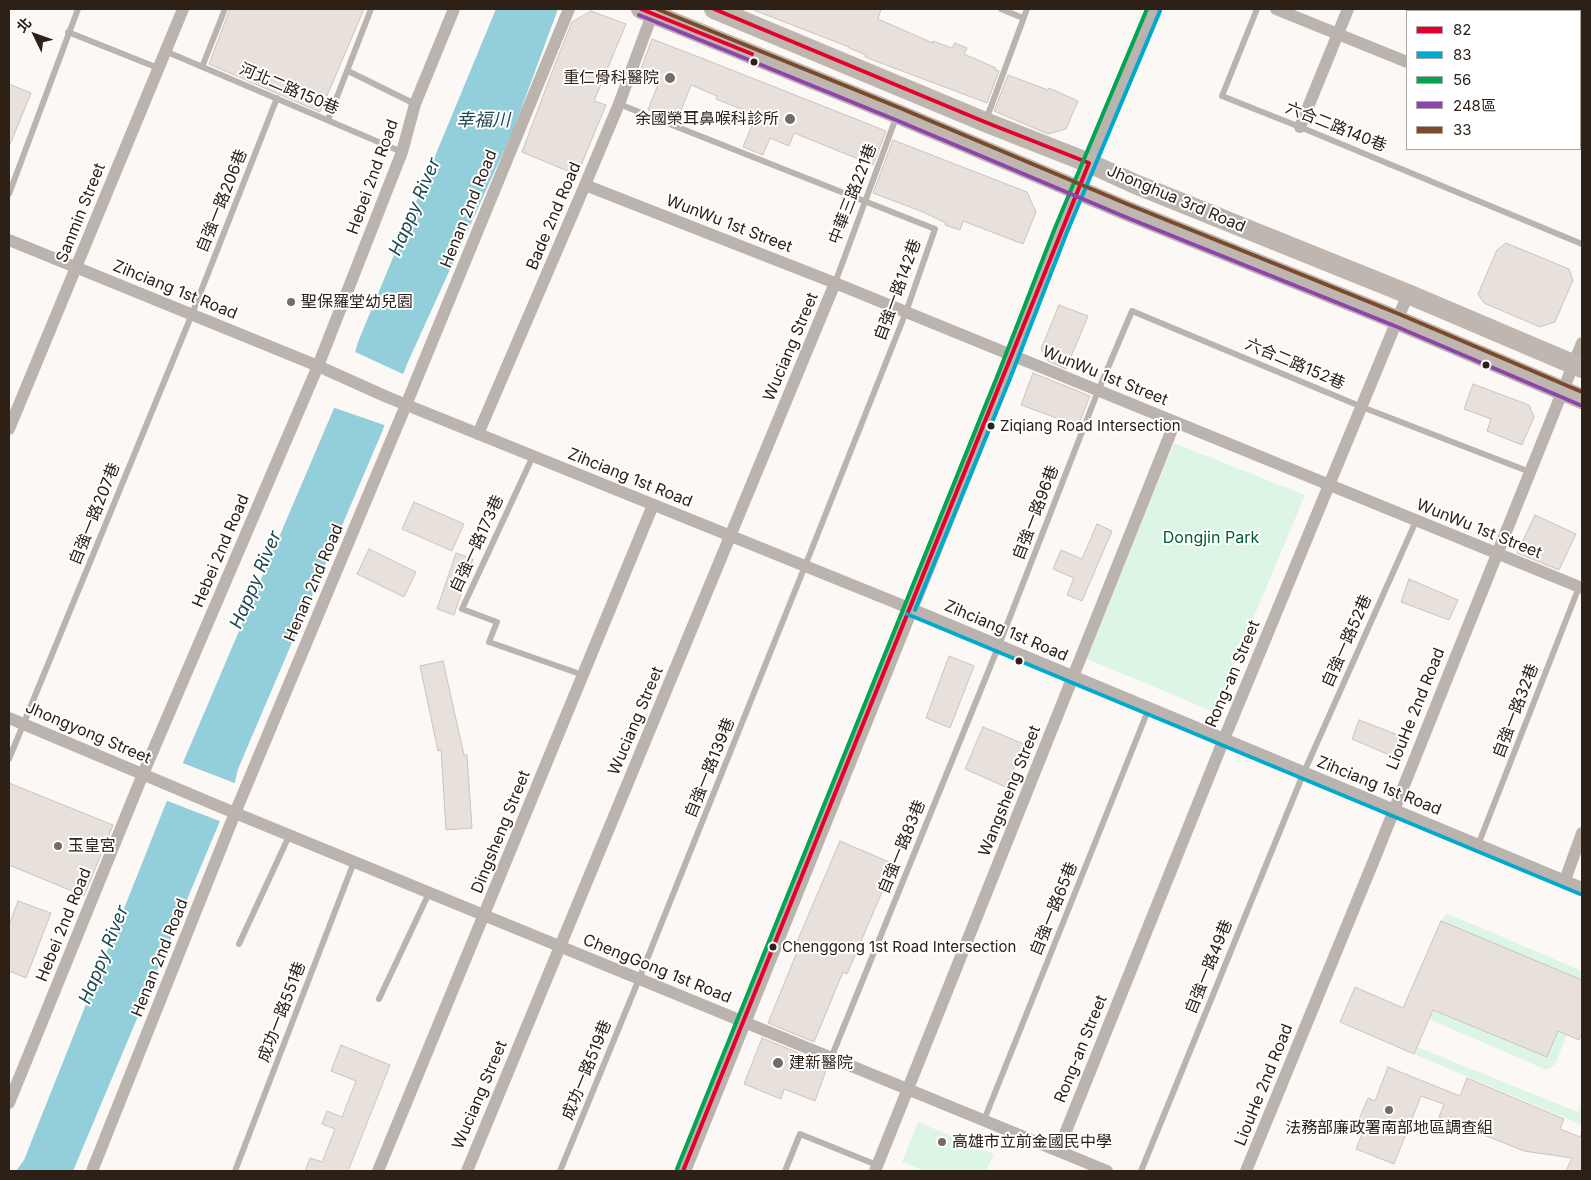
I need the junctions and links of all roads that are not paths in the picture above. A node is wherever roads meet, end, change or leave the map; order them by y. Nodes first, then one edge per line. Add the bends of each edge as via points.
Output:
1 (78, 9) edge
2 (182, 9) edge
3 (224, 9) edge
4 (371, 9) edge
5 (454, 9) edge
6 (569, 9) edge
7 (714, 9) edge
8 (1001, 9) edge
9 (1027, 9) edge
10 (1154, 9) edge
11 (1257, 9) edge
12 (1276, 9) edge
13 (1348, 9) edge
14 (649, 10) edge
15 (1023, 18) junction
16 (68, 32) junction
17 (1337, 34) junction
18 (165, 51) junction
19 (1406, 62) edge
20 (202, 67) junction
21 (158, 68) junction
22 (348, 71) junction
23 (277, 98) junction
24 (415, 104) junction
25 (619, 104) junction
26 (898, 114) junction
27 (328, 120) junction
28 (985, 122) junction
29 (1300, 126) junction
30 (402, 152) junction
31 (1089, 163) junction
32 (585, 186) junction
33 (1078, 190) junction
34 (9, 194) edge
35 (866, 200) junction
36 (9, 240) edge
37 (1582, 244) edge
38 (76, 268) junction
39 (835, 283) junction
40 (1408, 294) junction
41 (906, 312) junction
42 (192, 314) junction
43 (1397, 320) junction
44 (1582, 343) edge
45 (1012, 355) junction
46 (1578, 366) edge
47 (323, 369) junction
48 (1098, 391) junction
49 (1563, 392) junction
50 (1582, 399) edge
51 (406, 405) junction
52 (1362, 407) junction
53 (1175, 422) junction
54 (9, 429) edge
55 (478, 434) junction
56 (533, 456) junction
57 (1531, 472) junction
58 (1329, 485) junction
59 (653, 505) junction
60 (1416, 521) junction
61 (730, 536) junction
62 (1497, 553) junction
63 (805, 566) junction
64 (1580, 588) edge
65 (909, 608) junction
66 (999, 645) junction
67 (583, 675) junction
68 (1073, 676) junction
69 (1149, 708) junction
70 (9, 718) edge
71 (24, 724) junction
72 (1224, 739) junction
73 (9, 759) edge
74 (1304, 772) junction
75 (149, 776) junction
76 (1394, 809) junction
77 (229, 811) junction
78 (1582, 833) edge
79 (289, 836) junction
80 (1478, 844) junction
81 (354, 862) junction
82 (1564, 880) junction
83 (1582, 888) edge
84 (429, 893) junction
85 (484, 916) junction
86 (239, 944) dead end
87 (560, 946) junction
88 (639, 979) junction
89 (379, 999) dead end
90 (744, 1022) junction
91 (830, 1058) junction
92 (907, 1089) junction
93 (9, 1103) edge
94 (984, 1120) junction
95 (1058, 1151) junction
96 (876, 1168) edge
97 (92, 1171) edge
98 (235, 1171) edge
99 (378, 1171) edge
100 (466, 1171) edge
101 (560, 1171) edge
102 (683, 1171) edge
103 (785, 1171) edge
104 (1107, 1171) edge
105 (1140, 1171) edge
106 (1246, 1171) edge

1 - 16 lane
2 - 18 street, Sanmin Street
3 - 20 lane
4 - 22 lane
5 - 24 street, Hebei 2nd Road
6 - 51 street, Henan 2nd Road
7 - 28 main road, Jhonghua 3rd Road
8 - 15 lane
9 - 15 lane
10 - 31 street
11 - 29 lane, 六合二路140巷 via 1222,96
12 - 17 street
13 - 17 street
14 - 25 street, Bade 2nd Road
14 - 26 main road, Jhonghua 3rd Road
15 - 28 lane
16 - 21 lane
16 - 34 lane
17 - 19 street
17 - 29 street
18 - 20 lane, 河北二路150巷
18 - 21 street, Sanmin Street
20 - 23 lane, 河北二路150巷
21 - 38 street, Sanmin Street
22 - 24 lane
22 - 27 lane
23 - 27 lane, 河北二路150巷
23 - 42 lane, 自強一路206巷
24 - 30 street, Hebei 2nd Road
25 - 32 street, Bade 2nd Road
25 - 35 lane, 自強一路142巷
26 - 33 main road, Jhonghua 3rd Road
26 - 35 lane, 中華三路221巷
27 - 30 lane, 河北二路150巷
28 - 31 main road, Jhonghua 3rd Road
29 - 37 lane, 六合二路140巷
30 - 47 street, Hebei 2nd Road
31 - 33 street
31 - 40 main road, Jhonghua 3rd Road
32 - 39 street, WunWu 1st Street
32 - 55 street, Bade 2nd Road
33 - 43 main road, Jhonghua 3rd Road
33 - 45 street
35 - 39 lane, 中華三路221巷
35 - 41 lane, 自強一路142巷 via 936,229
36 - 38 street, Zihciang 1st Road
38 - 42 street, Zihciang 1st Road
38 - 54 street, Sanmin Street
39 - 41 street, WunWu 1st Street
39 - 61 street, Wuciang Street
40 - 43 street, Rong-an Street
40 - 46 main road, Jhonghua 3rd Road
41 - 45 street, WunWu 1st Street
41 - 63 lane, 自強一路142巷
42 - 47 street, Zihciang 1st Road
42 - 71 lane, 自強一路207巷
43 - 49 main road, Jhonghua 3rd Road
43 - 52 street, Rong-an Street
44 - 46 street, LiouHe 2nd Road
45 - 48 street, WunWu 1st Street
45 - 65 street
46 - 49 street, LiouHe 2nd Road
47 - 51 street, Zihciang 1st Road
47 - 75 street, Hebei 2nd Road
48 - 52 lane, 六合二路152巷 via 1132,310
48 - 53 street, WunWu 1st Street
48 - 66 lane, 自強一路96巷
49 - 50 main road, Jhonghua 3rd Road
49 - 57 street, LiouHe 2nd Road
51 - 55 street, Zihciang 1st Road
51 - 77 street, Henan 2nd Road
52 - 57 lane, 六合二路152巷
52 - 58 street, Rong-an Street
53 - 58 street, WunWu 1st Street
53 - 68 street, Wangsheng Street
55 - 56 street, Zihciang 1st Road
56 - 59 street, Zihciang 1st Road
56 - 67 lane, 自強一路173巷 via 462,609 497,622 489,642
57 - 62 street, LiouHe 2nd Road
58 - 60 street, WunWu 1st Street
58 - 72 street, Rong-an Street
59 - 61 street, Zihciang 1st Road
59 - 67 street, Dingsheng Street
60 - 62 street, WunWu 1st Street
60 - 74 lane, 自強一路52巷
61 - 63 street, Zihciang 1st Road
61 - 87 street, Wuciang Street
62 - 64 street, WunWu 1st Street
62 - 76 street, LiouHe 2nd Road
63 - 65 street, Zihciang 1st Road
63 - 88 lane, 自強一路139巷
64 - 80 lane, 自強一路32巷
65 - 66 street, Zihciang 1st Road
65 - 90 street
66 - 68 street, Zihciang 1st Road
66 - 91 lane, 自強一路83巷
67 - 85 street, Dingsheng Street
68 - 69 street, Zihciang 1st Road
68 - 92 street, Wangsheng Street
69 - 72 street, Zihciang 1st Road
69 - 94 lane, 自強一路65巷
70 - 71 street, Jhongyong Street
71 - 73 lane, 自強一路207巷
71 - 75 street, Jhongyong Street
72 - 74 street, Zihciang 1st Road
72 - 95 street, Rong-an Street
74 - 76 street, Zihciang 1st Road
74 - 105 lane, 自強一路49巷
75 - 77 street, Jhongyong Street
75 - 93 street, Hebei 2nd Road
76 - 80 street, Zihciang 1st Road
76 - 106 street, LiouHe 2nd Road
77 - 79 street, ChengGong 1st Road
77 - 97 street, Henan 2nd Road
78 - 82 street
79 - 81 street, ChengGong 1st Road
79 - 86 lane
80 - 82 street, Zihciang 1st Road
81 - 84 street, ChengGong 1st Road
81 - 98 lane, 成功一路551巷
82 - 83 street, Zihciang 1st Road
84 - 85 street, ChengGong 1st Road
84 - 89 lane
85 - 87 street, ChengGong 1st Road
85 - 99 street, Dingsheng Street
87 - 88 street, ChengGong 1st Road
87 - 100 street, Wuciang Street
88 - 90 street, ChengGong 1st Road
88 - 101 lane, 成功一路519巷
90 - 91 street, ChengGong 1st Road
90 - 102 street
91 - 92 street, ChengGong 1st Road
92 - 94 street, ChengGong 1st Road
92 - 96 street, Wangsheng Street
94 - 95 street, ChengGong 1st Road
95 - 104 street, ChengGong 1st Road
96 - 103 lane via 800,1134

